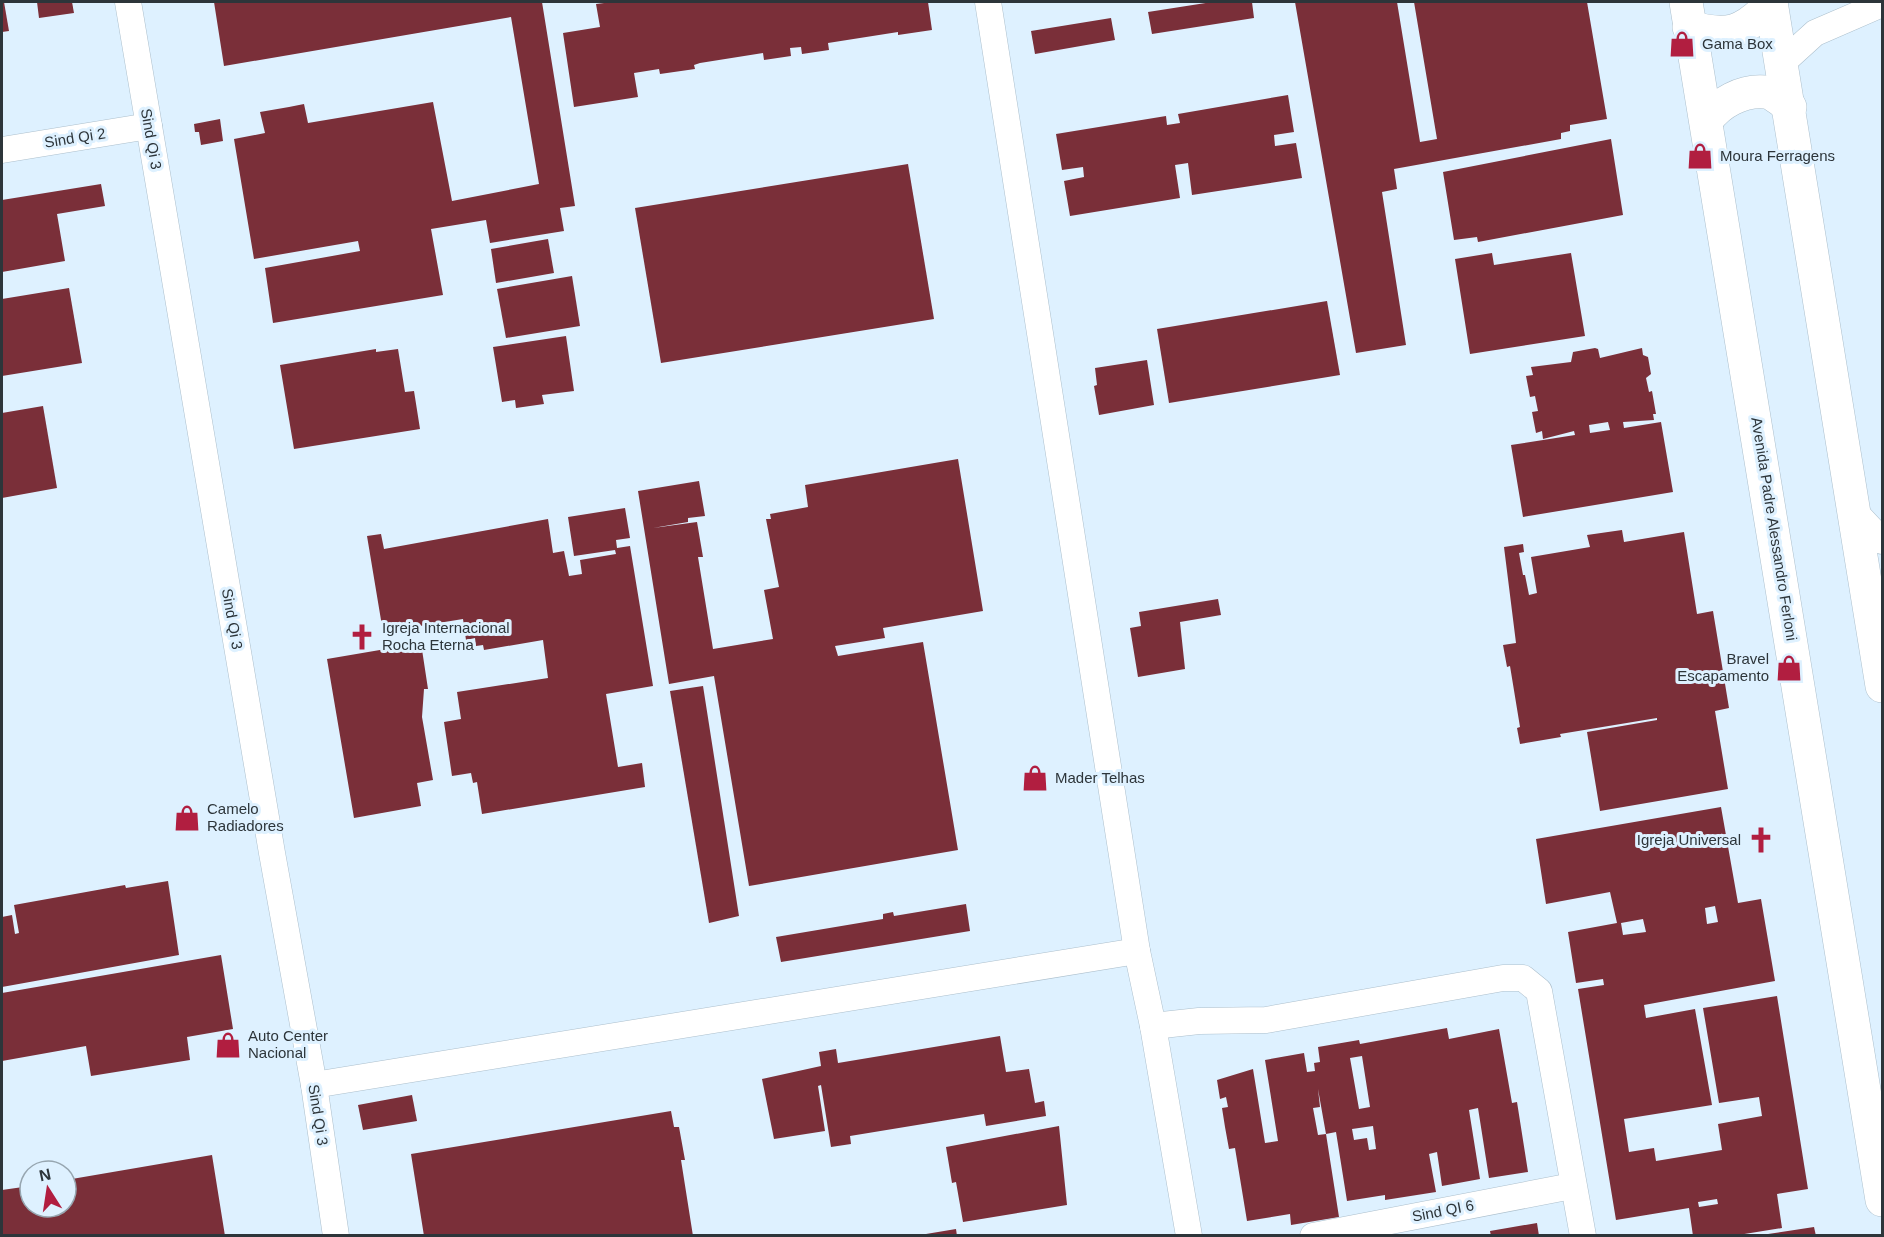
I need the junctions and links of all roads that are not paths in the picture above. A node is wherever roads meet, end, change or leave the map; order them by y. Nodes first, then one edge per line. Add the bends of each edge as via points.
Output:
1 (128, 2) edge
2 (988, 2) edge
3 (1771, 3) edge
4 (1882, 4) edge
5 (1688, 14) edge
6 (1782, 63) junction
7 (1790, 107) junction
8 (1707, 120) junction
9 (149, 126) junction
10 (2, 150) edge
11 (1854, 511) junction
12 (1882, 541) edge
13 (1882, 686) edge
14 (1137, 951) junction
15 (1153, 1026) junction
16 (314, 1085) junction
17 (1572, 1186) junction
18 (1882, 1200) edge
19 (336, 1236) edge
20 (1189, 1236) edge
21 (1313, 1236) edge
22 (1583, 1236) edge

1 - 9 street, Sind Qi 3
2 - 14 street
3 - 5 main road via 1752,24 1731,33 1710,33
3 - 6 main road
4 - 6 street via 1815,33
5 - 8 main road, Avenida Padre Alessandro Ferloni
6 - 7 main road
7 - 8 main road via 1766,92 1742,95 1715,109
7 - 11 main road
8 - 18 main road, Avenida Padre Alessandro Ferloni
9 - 10 street, Sind Qi 2
9 - 16 street, Sind Qi 3
11 - 12 street
11 - 13 main road
14 - 15 street
14 - 16 street
15 - 17 street via 1266,1020 1503,978 1523,978 1539,991
15 - 20 street
16 - 19 street, Sind Qi 3
17 - 21 street, Sind QI 6
17 - 22 street

